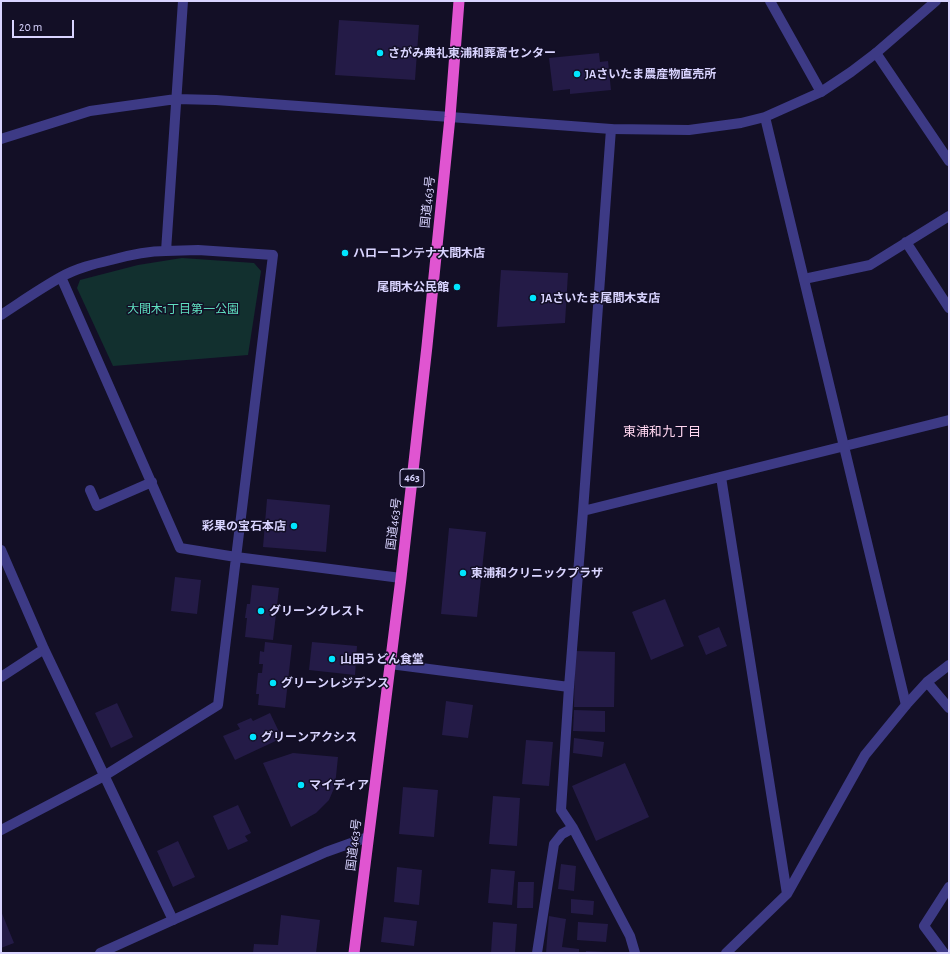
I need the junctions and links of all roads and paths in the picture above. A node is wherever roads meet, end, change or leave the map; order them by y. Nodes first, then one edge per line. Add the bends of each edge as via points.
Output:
1 (183, 1) edge
2 (459, 1) edge
3 (770, 1) edge
4 (936, 1) edge
5 (876, 53) junction
6 (821, 92) junction
7 (176, 99) junction
8 (450, 116) junction
9 (766, 117) junction
10 (611, 129) junction
11 (1, 140) edge
12 (949, 161) edge
13 (949, 216) edge
14 (906, 242) junction
15 (166, 251) junction
16 (62, 277) junction
17 (804, 279) junction
18 (949, 308) edge
19 (1, 315) edge
20 (949, 420) edge
21 (844, 446) junction
22 (721, 477) junction
23 (152, 482) junction
24 (90, 490) dead end
25 (583, 511) junction
26 (1, 550) edge
27 (236, 557) junction
28 (401, 578) junction
29 (44, 649) junction
30 (390, 664) junction
31 (949, 665) edge
32 (1, 677) edge
33 (927, 682) junction
34 (569, 686) junction
35 (906, 705) junction
36 (949, 708) edge
37 (104, 776) junction
38 (573, 828) junction
39 (1, 830) edge
40 (368, 837) junction
41 (949, 887) edge
42 (787, 894) junction
43 (173, 920) junction
44 (100, 953) edge
45 (354, 953) edge
46 (537, 953) edge
47 (635, 953) edge
48 (726, 953) edge
49 (944, 953) edge

1 - 7 street
2 - 8 highway, 国道463号 / 463
3 - 6 street
4 - 5 street
5 - 6 street
5 - 12 street
6 - 9 street
7 - 8 street
7 - 11 street via 90,110
7 - 15 street
8 - 10 street
8 - 28 highway, 国道463号 / 463
9 - 10 street via 690,130
9 - 17 street
10 - 25 street
13 - 14 street
14 - 17 street via 870,265
14 - 18 street
15 - 16 street via 153,251 115,259 91,265
15 - 27 street via 198,250 273,255
16 - 19 street
16 - 23 street
17 - 21 street
20 - 21 street
21 - 22 street
21 - 35 street
22 - 25 street
22 - 42 street
23 - 24 street via 97,506
23 - 27 street via 180,548
25 - 34 street
26 - 29 street
27 - 28 street
27 - 37 street via 218,705
28 - 30 highway, 国道463号 / 463
29 - 32 street
29 - 37 street
30 - 34 street
30 - 40 highway, 国道463号 / 463
31 - 33 street
33 - 35 street
33 - 36 street
34 - 38 street via 561,810
35 - 42 street via 865,755
37 - 39 street
37 - 43 street
38 - 46 street via 562,834 554,844
38 - 47 street via 630,936
40 - 43 street via 326,852
40 - 45 highway, 国道463号 / 463
41 - 49 street via 924,926
42 - 48 street
43 - 44 street

